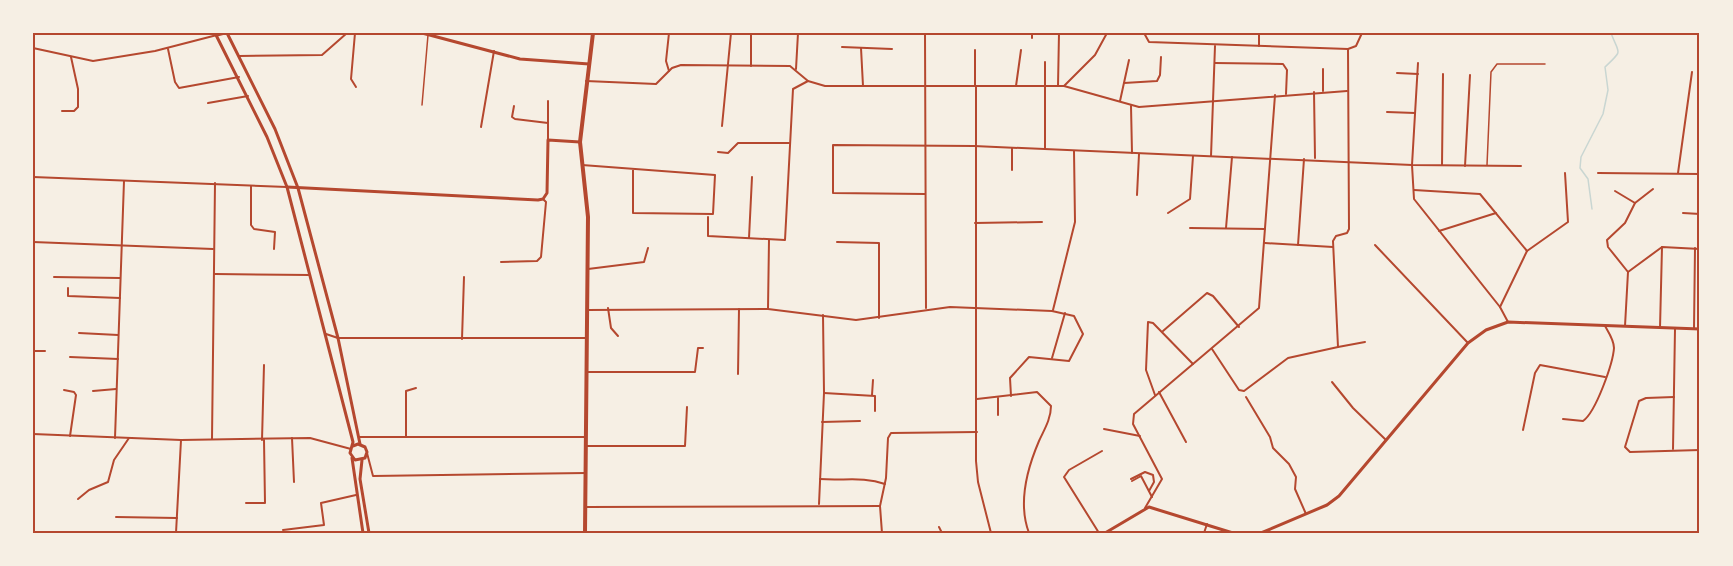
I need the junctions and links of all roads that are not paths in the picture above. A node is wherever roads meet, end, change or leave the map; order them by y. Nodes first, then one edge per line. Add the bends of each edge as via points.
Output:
1 (226, 33) edge
2 (347, 33) edge
3 (355, 33) edge
4 (422, 33) edge
5 (448, 33) edge
6 (593, 33) edge
7 (669, 33) edge
8 (731, 33) edge
9 (751, 33) edge
10 (798, 33) edge
11 (925, 33) edge
12 (1032, 33) edge
13 (1059, 33) edge
14 (1107, 33) edge
15 (1144, 33) edge
16 (1259, 33) edge
17 (1362, 33) edge
18 (216, 34) edge
19 (428, 34) junction
20 (1032, 38) dead end
21 (448, 40) junction
22 (1215, 46) junction
23 (1259, 46) junction
24 (842, 47) dead end
25 (33, 48) edge
26 (168, 48) junction
27 (861, 48) junction
28 (892, 49) dead end
29 (1348, 49) junction
30 (975, 50) dead end
31 (1021, 50) dead end
32 (494, 51) junction
33 (239, 56) junction
34 (71, 57) junction
35 (1161, 57) dead end
36 (1129, 60) dead end
37 (1045, 62) dead end
38 (1215, 63) junction
39 (1418, 63) dead end
40 (589, 64) junction
41 (1545, 64) dead end
42 (729, 65) junction
43 (751, 66) junction
44 (796, 69) junction
45 (1323, 69) dead end
46 (669, 71) junction
47 (1692, 72) dead end
48 (1397, 73) dead end
49 (1418, 74) junction
50 (1443, 74) dead end
51 (1470, 75) dead end
52 (239, 77) junction
53 (586, 81) junction
54 (808, 81) junction
55 (1124, 83) junction
56 (1045, 85) junction
57 (863, 86) junction
58 (924, 86) junction
59 (975, 86) junction
60 (1016, 86) junction
61 (1058, 86) junction
62 (1064, 86) junction
63 (356, 87) dead end
64 (1323, 91) junction
65 (1347, 91) junction
66 (1314, 92) junction
67 (1286, 94) junction
68 (1275, 95) junction
69 (248, 96) junction
70 (548, 101) dead end
71 (1214, 101) junction
72 (1120, 102) junction
73 (208, 103) dead end
74 (423, 105) dead end
75 (514, 106) dead end
76 (1131, 106) junction
77 (62, 111) dead end
78 (1387, 112) dead end
79 (1415, 113) junction
80 (548, 123) junction
81 (722, 126) dead end
82 (481, 127) dead end
83 (548, 140) junction
84 (580, 142) junction
85 (789, 143) junction
86 (925, 145) junction
87 (974, 146) junction
88 (1012, 148) junction
89 (1045, 150) junction
90 (1074, 151) junction
91 (718, 152) dead end
92 (1132, 153) junction
93 (1139, 154) junction
94 (1193, 155) junction
95 (1211, 156) junction
96 (1232, 157) junction
97 (1272, 158) junction
98 (1304, 159) junction
99 (1315, 159) junction
100 (1348, 161) junction
101 (582, 165) junction
102 (1412, 165) junction
103 (1442, 165) junction
104 (1465, 166) junction
105 (1487, 166) junction
106 (1521, 166) dead end
107 (633, 170) junction
108 (1012, 170) dead end
109 (1566, 173) dead end
110 (1599, 173) dead end
111 (1678, 173) junction
112 (1700, 174) edge
113 (33, 177) edge
114 (752, 177) dead end
115 (124, 181) junction
116 (216, 183) junction
117 (252, 186) junction
118 (287, 187) junction
119 (298, 188) junction
120 (1653, 189) dead end
121 (1413, 190) junction
122 (1615, 191) dead end
123 (925, 194) junction
124 (1137, 195) dead end
125 (543, 199) junction
126 (1635, 203) junction
127 (1168, 213) dead end
128 (1496, 213) junction
129 (1683, 213) dead end
130 (1700, 214) edge
131 (708, 216) junction
132 (1042, 222) dead end
133 (975, 223) junction
134 (1190, 228) dead end
135 (1226, 228) junction
136 (1265, 229) junction
137 (1439, 231) junction
138 (749, 238) junction
139 (769, 239) junction
140 (33, 242) edge
141 (837, 242) dead end
142 (1265, 243) junction
143 (1298, 245) junction
144 (1375, 245) dead end
145 (122, 246) junction
146 (1333, 247) junction
147 (1662, 247) junction
148 (648, 248) dead end
149 (1695, 248) junction
150 (274, 249) dead end
151 (1700, 249) edge
152 (214, 250) junction
153 (1527, 251) junction
154 (501, 262) dead end
155 (588, 269) junction
156 (1628, 272) junction
157 (215, 274) junction
158 (310, 276) junction
159 (54, 277) dead end
160 (464, 277) dead end
161 (121, 278) junction
162 (68, 288) dead end
163 (120, 298) junction
164 (1500, 307) junction
165 (608, 308) junction
166 (926, 308) junction
167 (739, 309) junction
168 (768, 309) junction
169 (587, 310) junction
170 (976, 310) junction
171 (1052, 311) junction
172 (1065, 313) junction
173 (823, 315) junction
174 (879, 318) junction
175 (1508, 322) junction
176 (1605, 326) junction
177 (1239, 327) junction
178 (1625, 327) junction
179 (1660, 328) junction
180 (1675, 329) junction
181 (1694, 329) junction
182 (1700, 329) edge
183 (1162, 331) junction
184 (79, 333) dead end
185 (326, 334) junction
186 (118, 335) junction
187 (618, 336) dead end
188 (338, 338) junction
189 (587, 338) junction
190 (462, 339) junction
191 (1365, 342) dead end
192 (1468, 343) junction
193 (1338, 347) junction
194 (703, 348) dead end
195 (1212, 349) junction
196 (33, 351) edge
197 (45, 351) dead end
198 (70, 357) dead end
199 (1052, 358) junction
200 (118, 359) junction
201 (1193, 364) junction
202 (264, 365) dead end
203 (587, 372) junction
204 (738, 374) dead end
205 (1605, 377) junction
206 (873, 380) dead end
207 (1332, 382) dead end
208 (416, 388) dead end
209 (117, 389) junction
210 (64, 390) dead end
211 (93, 391) dead end
212 (1159, 392) junction
213 (824, 393) junction
214 (872, 395) junction
215 (1155, 395) junction
216 (1011, 396) junction
217 (1246, 397) dead end
218 (1674, 397) junction
219 (998, 398) junction
220 (977, 399) junction
221 (687, 407) dead end
222 (875, 411) dead end
223 (998, 415) dead end
224 (1563, 419) dead end
225 (860, 421) dead end
226 (822, 422) junction
227 (1104, 429) dead end
228 (1523, 430) dead end
229 (977, 432) junction
230 (33, 434) edge
231 (70, 436) junction
232 (1140, 436) junction
233 (360, 437) junction
234 (368, 437) junction
235 (406, 437) junction
236 (587, 437) junction
237 (115, 438) junction
238 (129, 438) junction
239 (292, 438) junction
240 (181, 440) junction
241 (212, 440) junction
242 (263, 440) junction
243 (1386, 440) junction
244 (1186, 442) dead end
245 (361, 445) junction
246 (587, 446) junction
247 (352, 447) junction
248 (344, 449) junction
249 (1673, 449) junction
250 (1700, 450) edge
251 (1102, 451) dead end
252 (367, 452) junction
253 (351, 456) junction
254 (362, 460) junction
255 (586, 473) junction
256 (820, 479) junction
257 (294, 482) dead end
258 (885, 484) junction
259 (1149, 491) junction
260 (357, 495) junction
261 (1152, 497) junction
262 (78, 499) dead end
263 (246, 503) dead end
264 (819, 505) junction
265 (880, 506) junction
266 (586, 507) junction
267 (1145, 508) junction
268 (1306, 514) junction
269 (116, 517) dead end
270 (177, 518) junction
271 (1207, 524) junction
272 (939, 527) dead end
273 (283, 530) dead end
274 (1275, 531) edge
275 (176, 533) edge
276 (363, 533) edge
277 (369, 533) edge
278 (585, 533) edge
279 (882, 533) edge
280 (942, 533) edge
281 (991, 533) edge
282 (1029, 533) edge
283 (1099, 533) edge
284 (1105, 533) edge
285 (1204, 533) edge
286 (1233, 533) edge
287 (1261, 533) edge

1 - 18 street
1 - 33 street
2 - 33 street via 322,55
3 - 63 street via 351,79
4 - 19 street
5 - 21 street
6 - 40 main road
7 - 46 street
8 - 42 street
9 - 43 street
10 - 44 street
11 - 58 street
12 - 20 street
13 - 61 street
14 - 62 street via 1095,55
15 - 22 street via 1149,42
16 - 23 street
17 - 29 street via 1356,46
18 - 26 street
18 - 52 street
19 - 21 street
19 - 74 lane
21 - 32 street
22 - 23 street
22 - 38 street
23 - 29 street
24 - 27 street
25 - 34 street
26 - 34 street via 93,61
26 - 52 street via 179,88
27 - 28 street
27 - 57 street
29 - 65 street
30 - 59 street
31 - 60 street
32 - 40 street via 520,59
32 - 82 street
33 - 119 street via 275,129
34 - 77 street via 78,107
35 - 55 street via 1157,81
36 - 55 street
37 - 56 street
38 - 67 street via 1283,64 1287,70
38 - 71 street
39 - 49 street
40 - 53 main road
41 - 105 lane via 1493,67
42 - 43 street
42 - 46 street via 681,65
42 - 81 street
43 - 44 street
44 - 54 street
45 - 64 street
46 - 53 street via 656,84
47 - 111 street
48 - 49 street
49 - 79 street
50 - 103 street
51 - 104 street
52 - 69 street
53 - 84 main road
54 - 57 street via 825,86
54 - 85 street via 793,89
55 - 72 street
56 - 60 street
56 - 61 street
56 - 89 street
57 - 58 street
58 - 59 street
58 - 86 street
59 - 60 street
59 - 87 street
61 - 62 street
62 - 72 street
64 - 65 street
64 - 66 street
65 - 100 street
66 - 67 street
66 - 99 street
67 - 68 street
68 - 71 street
68 - 97 street
69 - 73 street
69 - 118 street
70 - 80 street
71 - 76 street
71 - 95 street
72 - 76 street
75 - 80 street via 515,119
76 - 92 street
78 - 79 street
79 - 102 street
80 - 83 street
83 - 84 street
83 - 125 street via 547,193
84 - 101 main road
85 - 91 street via 738,143 728,153
85 - 139 street via 785,240
86 - 87 street
86 - 123 street
86 - 123 street via 833,145 833,193
87 - 88 street
87 - 133 street
88 - 89 street
88 - 108 street
89 - 90 street
90 - 92 street
90 - 171 street via 1075,222
92 - 93 street
93 - 94 street
93 - 124 street
94 - 95 street
94 - 127 street via 1190,199
95 - 96 street
96 - 97 street
96 - 135 street
97 - 98 street
97 - 136 street
98 - 99 street
98 - 143 street
99 - 100 street
100 - 102 street
100 - 146 street via 1349,229 1336,236
101 - 107 street
101 - 155 main road
102 - 103 street
102 - 121 street
103 - 104 street
104 - 105 street
105 - 106 street
107 - 131 street via 633,213
107 - 131 street via 715,175 713,214
109 - 153 street via 1568,222
110 - 111 street
111 - 112 street
113 - 115 street
114 - 138 street
115 - 116 street
115 - 145 street
116 - 117 street
116 - 152 street
117 - 118 street
117 - 150 street via 252,225 254,229 275,232
118 - 119 street
118 - 158 street
119 - 125 street
119 - 188 street
120 - 126 street
121 - 128 street via 1477,192
121 - 137 street via 1414,199
122 - 126 street
123 - 166 street
125 - 154 street via 546,202 541,257 537,261
126 - 156 street via 1625,223 1607,240 1608,247
128 - 137 street
128 - 153 street
129 - 130 street
131 - 138 street via 708,236
132 - 133 street
133 - 170 street
134 - 135 street
135 - 136 street
136 - 142 street
137 - 164 street
138 - 139 street
139 - 168 street
140 - 145 street
141 - 174 street via 879,243
142 - 143 street
142 - 177 street via 1258,308
143 - 146 street
144 - 192 street
145 - 152 street
145 - 161 street
146 - 193 street
147 - 149 street
147 - 156 street
147 - 179 street
148 - 155 street via 644,262
149 - 151 street
149 - 181 street
152 - 157 street
153 - 164 street
155 - 169 main road
156 - 178 street
157 - 158 street
157 - 241 street
158 - 185 street
159 - 161 street
160 - 190 street
161 - 163 street
162 - 163 street via 68,296
163 - 186 street
164 - 175 street
165 - 167 street
165 - 169 street
165 - 187 street via 611,328
166 - 170 street
166 - 174 street
167 - 168 street
167 - 204 street
168 - 173 street
169 - 189 main road
170 - 171 street
170 - 220 street
171 - 172 street
172 - 199 street
172 - 199 street via 1079,322 1083,330 1081,340 1070,361
173 - 174 street via 856,320
173 - 213 street
175 - 176 street
175 - 192 street via 1486,330
176 - 178 street
176 - 205 street via 1614,345
177 - 183 street via 1207,293
177 - 195 street
178 - 179 street
179 - 180 street
180 - 181 street
180 - 218 street
181 - 182 street
183 - 201 street
183 - 215 street via 1148,322 1146,370
184 - 186 street
185 - 188 street
185 - 247 street
186 - 200 street
188 - 190 street
188 - 233 street
189 - 190 street
189 - 203 main road
191 - 193 street
192 - 243 street
193 - 195 street via 1288,358 1242,391
194 - 203 street via 698,348 695,372
195 - 201 street
196 - 197 street
198 - 200 street
199 - 216 street via 1034,356 1023,362 1010,378
200 - 209 street
201 - 212 street
202 - 242 street
203 - 236 main road
205 - 224 street via 1589,417 1584,421
205 - 228 street via 1540,365
206 - 214 street
207 - 243 street
208 - 235 street via 406,391
209 - 211 street
209 - 237 street
210 - 231 street via 76,395
212 - 215 street
212 - 244 street
213 - 214 street
213 - 226 street
214 - 222 street
215 - 232 street via 1133,417
216 - 219 street
216 - 282 street via 1037,392 1051,406 1024,495
217 - 268 street via 1273,448 1289,464
218 - 249 street
218 - 249 street via 1639,400 1624,444 1630,452
219 - 220 street
219 - 223 street
220 - 229 street
221 - 246 street via 685,446
225 - 226 street
226 - 256 street
227 - 232 street
229 - 258 street via 891,433
229 - 281 street via 978,482
230 - 231 street
231 - 237 street
232 - 261 street via 1162,479
233 - 234 street
233 - 245 street
234 - 235 street
234 - 245 street
235 - 236 street
236 - 246 main road
237 - 238 street
238 - 240 street
238 - 262 street via 114,460 108,482
239 - 242 street
239 - 248 street via 315,439
239 - 257 street
240 - 241 street
240 - 270 street
241 - 242 street
242 - 263 street via 265,502
243 - 268 street via 1339,496
245 - 247 street
245 - 252 street
246 - 255 main road
247 - 248 street
247 - 253 street
248 - 253 street
249 - 250 street
251 - 283 street via 1064,477
252 - 254 street
252 - 255 street via 372,476
253 - 254 street
253 - 260 street
254 - 277 street via 360,479
255 - 266 main road
256 - 258 street via 857,477
256 - 264 street
258 - 265 street
259 - 259 street via 1154,482 1151,474 1145,472 1131,480 1141,476
259 - 261 street
260 - 273 street via 321,503 324,525
260 - 276 street
261 - 267 street
264 - 265 street
264 - 266 street
265 - 279 street
266 - 278 main road
267 - 271 street
267 - 284 street
268 - 274 street
269 - 270 street
270 - 275 street
271 - 285 street
271 - 286 street
272 - 280 street
274 - 287 street

